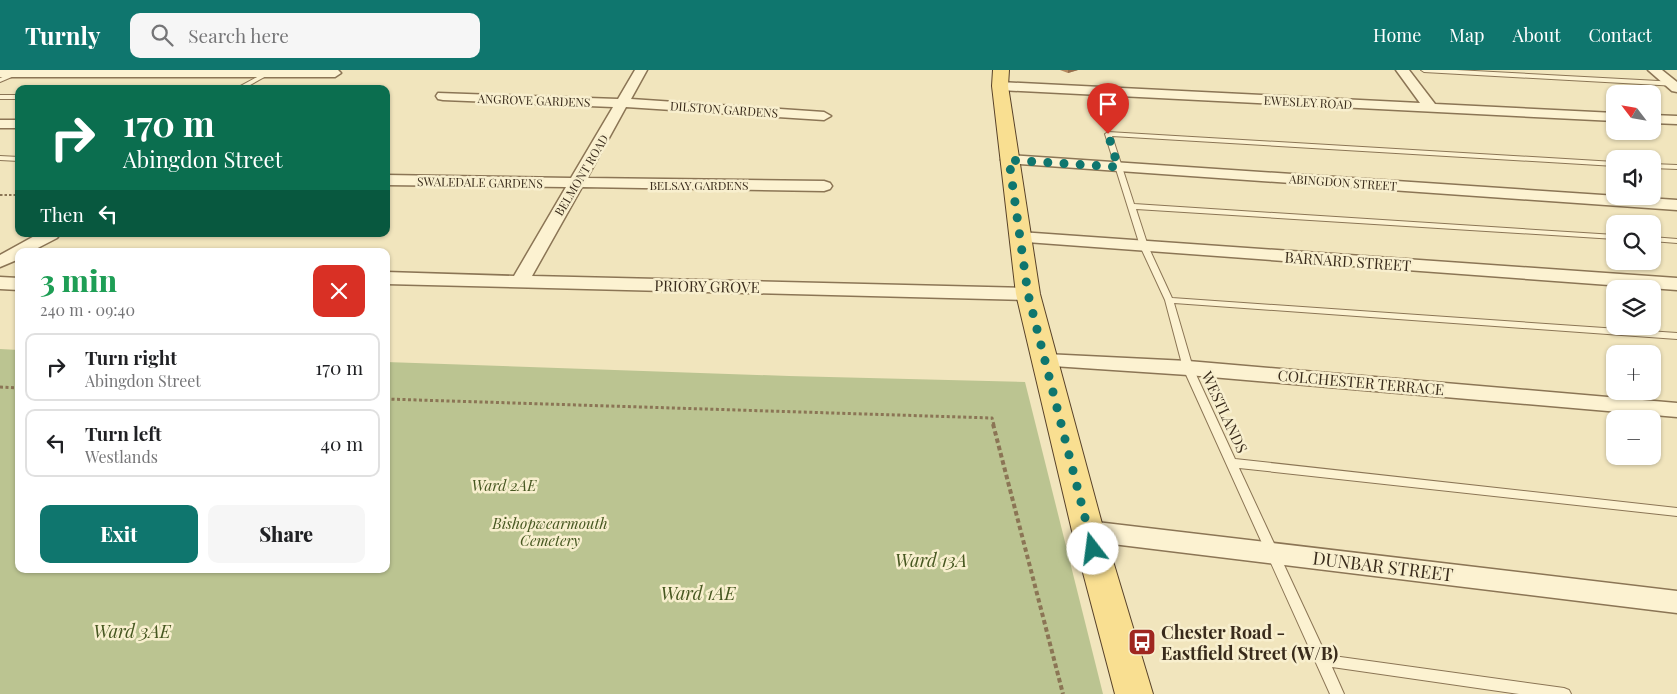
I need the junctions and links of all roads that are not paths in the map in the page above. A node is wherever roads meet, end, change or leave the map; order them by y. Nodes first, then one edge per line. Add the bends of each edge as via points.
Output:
1 (641, 70) edge
2 (1402, 70) edge
3 (1424, 70) edge
4 (1654, 70) edge
5 (272, 71) edge
6 (337, 71) edge
7 (20, 72) edge
8 (0, 73) edge
9 (1000, 78) edge
10 (0, 80) edge
11 (246, 85) edge
12 (314, 85) dead end
13 (1675, 85) edge
14 (444, 96) dead end
15 (0, 97) edge
16 (15, 97) edge
17 (624, 103) junction
18 (1431, 108) junction
19 (824, 116) dead end
20 (1606, 117) edge
21 (1661, 119) edge
22 (1677, 120) edge
23 (0, 124) edge
24 (15, 124) edge
25 (0, 158) edge
26 (15, 158) edge
27 (1009, 160) junction
28 (1606, 163) edge
29 (1118, 167) junction
30 (1661, 167) edge
31 (1677, 168) edge
32 (390, 180) edge
33 (574, 184) junction
34 (824, 186) dead end
35 (1677, 205) edge
36 (1131, 206) junction
37 (1606, 236) edge
38 (45, 237) edge
39 (1020, 237) junction
40 (1661, 240) edge
41 (1677, 241) edge
42 (1144, 246) junction
43 (24, 248) edge
44 (390, 278) edge
45 (520, 281) junction
46 (0, 283) edge
47 (15, 284) edge
48 (1677, 284) edge
49 (1028, 294) junction
50 (1169, 300) junction
51 (1677, 336) edge
52 (1045, 360) junction
53 (1188, 368) junction
54 (1677, 410) edge
55 (1232, 463) junction
56 (1677, 512) edge
57 (1088, 531) junction
58 (1272, 553) junction
59 (1677, 602) edge
60 (1321, 660) junction
61 (1134, 694) edge
62 (1337, 694) edge
63 (1564, 694) edge

1 - 17 street, BELMONT ROAD
2 - 18 street
3 - 13 lane
4 - 13 street
5 - 6 street
5 - 7 street
5 - 11 lane
6 - 12 street
7 - 8 street
7 - 10 lane
9 - 18 street, EWESLEY ROAD
9 - 27 main road
14 - 17 street, ANGROVE GARDENS
15 - 16 lane
17 - 19 street, DILSTON GARDENS
17 - 33 street, BELMONT ROAD
18 - 20 street, EWESLEY ROAD
21 - 22 street
23 - 24 street
25 - 26 lane
27 - 29 street, ABINGDON STREET
27 - 39 main road
28 - 29 lane, WESTLANDS via 1108,134
29 - 35 street, ABINGDON STREET
29 - 36 lane, WESTLANDS
30 - 31 lane
32 - 33 street, SWALEDALE GARDENS
33 - 34 street, BELSAY GARDENS
33 - 45 street, BELMONT ROAD
36 - 37 lane
36 - 42 lane, WESTLANDS
38 - 43 street
39 - 42 street, BARNARD STREET
39 - 49 main road
40 - 41 lane
42 - 48 street, BARNARD STREET
42 - 50 lane, WESTLANDS
44 - 45 street, PRIORY GROVE
45 - 49 street, PRIORY GROVE
46 - 47 street
49 - 52 main road
50 - 51 lane
50 - 53 lane, WESTLANDS
52 - 53 street, COLCHESTER TERRACE
52 - 57 main road
53 - 54 street, COLCHESTER TERRACE
53 - 55 lane, WESTLANDS
55 - 56 lane
55 - 58 lane, WESTLANDS
57 - 58 street, DUNBAR STREET
57 - 61 main road
58 - 59 street, DUNBAR STREET
58 - 60 lane, WESTLANDS
60 - 62 lane, WESTLANDS
60 - 63 lane

